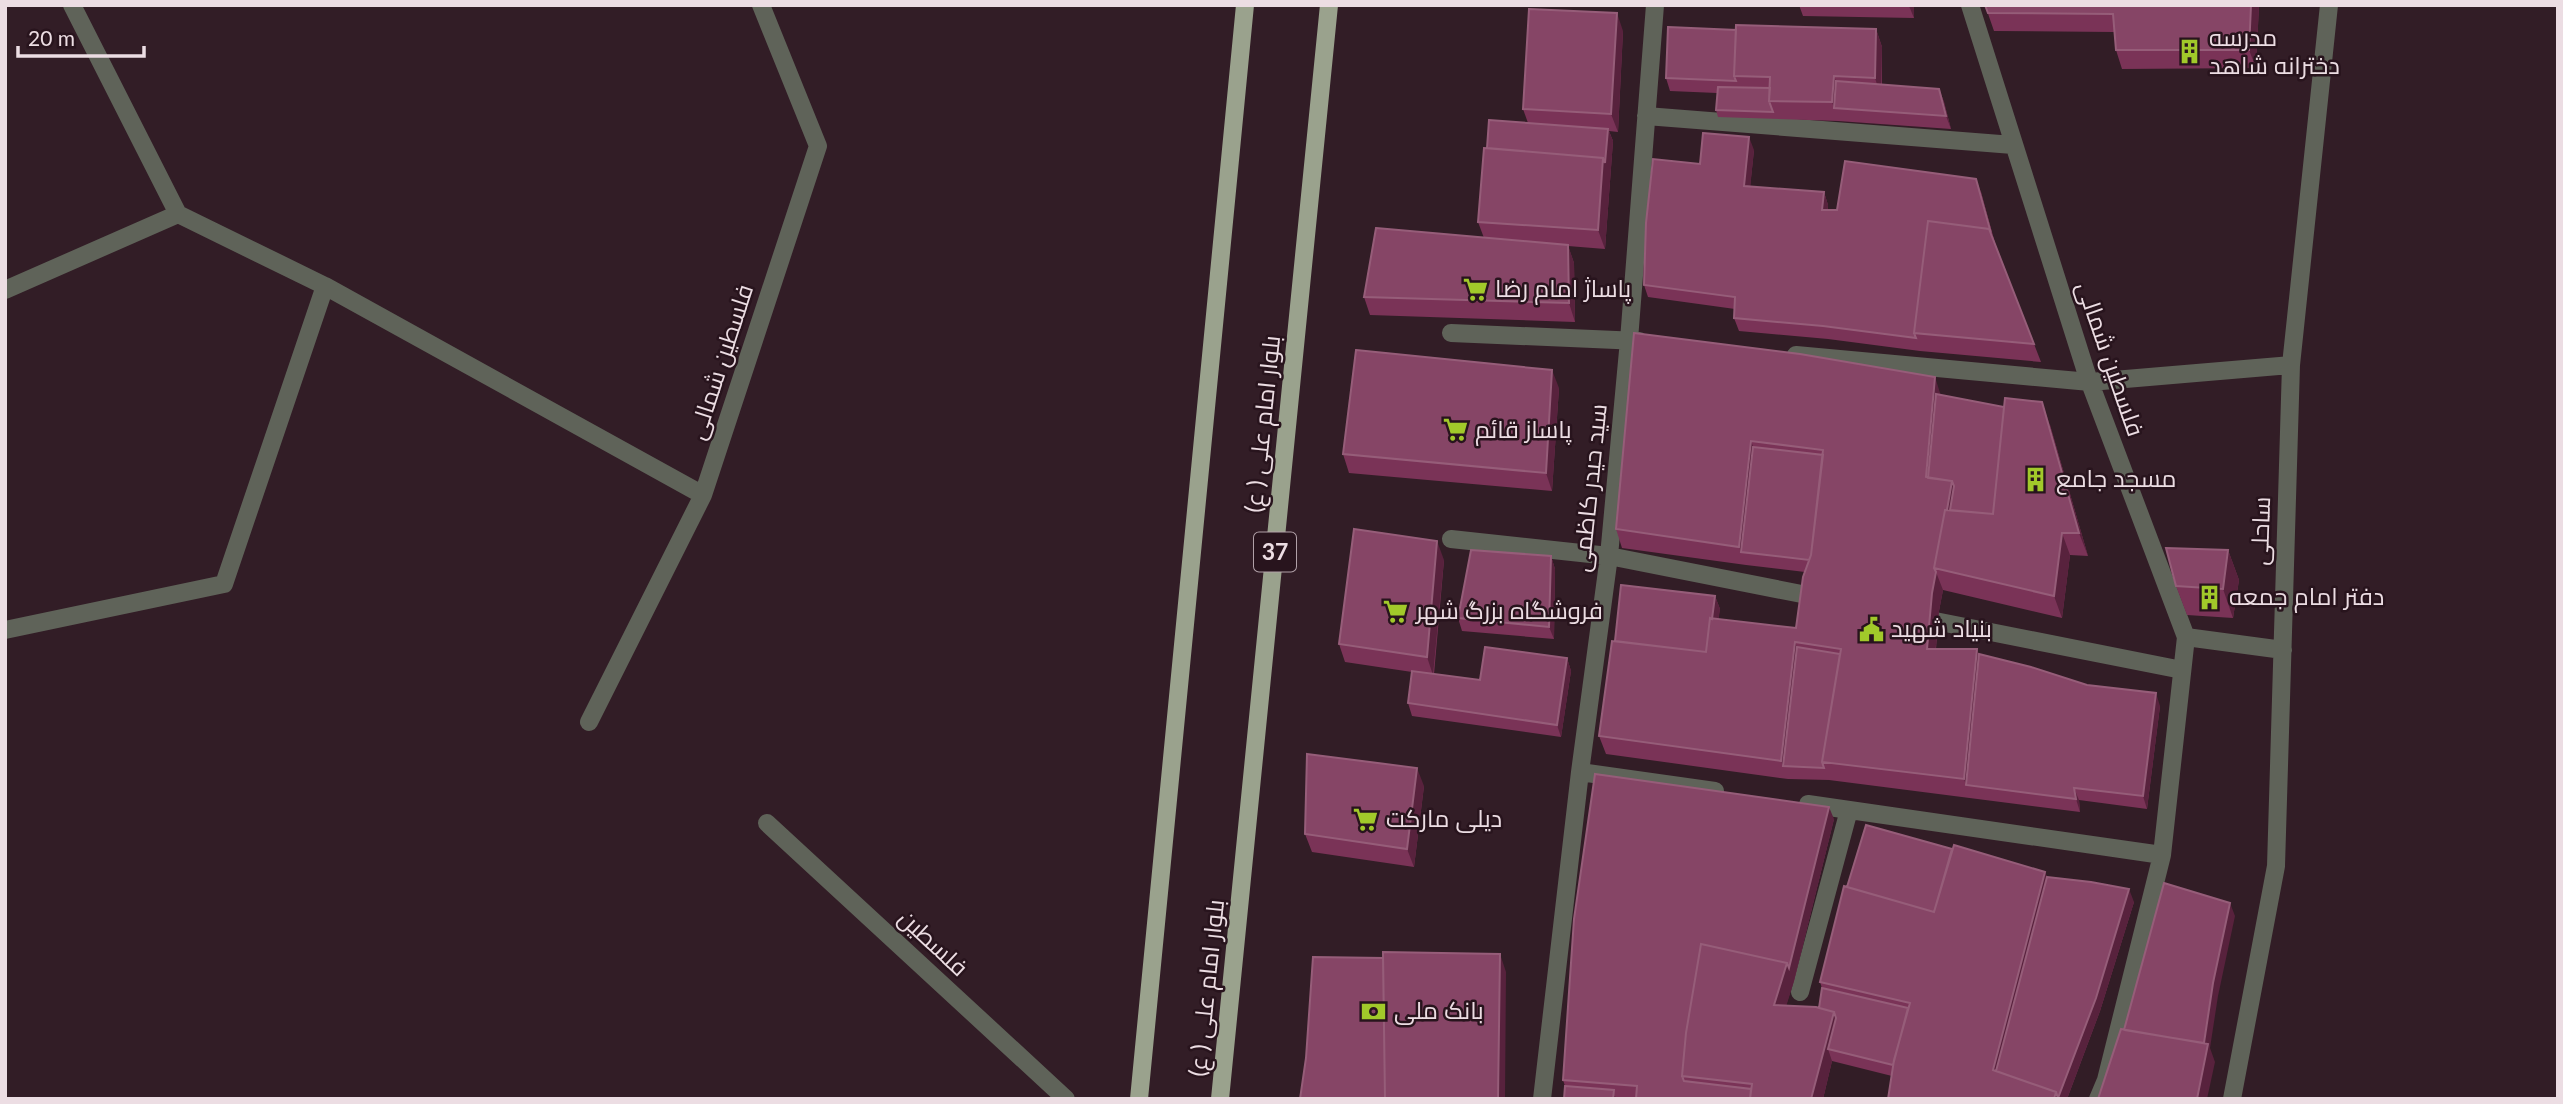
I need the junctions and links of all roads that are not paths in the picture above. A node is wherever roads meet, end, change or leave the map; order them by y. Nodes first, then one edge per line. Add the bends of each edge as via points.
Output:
1 (72, 5) edge
2 (761, 5) edge
3 (1245, 5) edge
4 (1329, 5) edge
5 (1655, 5) edge
6 (1970, 5) edge
7 (2329, 5) edge
8 (1646, 116) junction
9 (2013, 145) junction
10 (178, 214) junction
11 (325, 286) junction
12 (5, 290) edge
13 (1451, 333) dead end
14 (1629, 340) junction
15 (1656, 343) edge
16 (1778, 354) edge
17 (2291, 365) junction
18 (2090, 382) junction
19 (703, 495) junction
20 (1451, 539) dead end
21 (1609, 556) junction
22 (1841, 602) edge
23 (1895, 613) edge
24 (5, 630) edge
25 (2186, 637) junction
26 (2283, 650) junction
27 (2182, 670) junction
28 (589, 722) dead end
29 (1580, 772) junction
30 (1728, 793) edge
31 (1795, 802) edge
32 (1849, 810) junction
33 (767, 823) dead end
34 (2162, 855) junction
35 (1800, 992) dead end
36 (1066, 1099) edge
37 (1139, 1099) edge
38 (1220, 1099) edge
39 (1542, 1099) edge
40 (2098, 1099) edge
41 (2232, 1099) edge

1 - 10 street
2 - 19 street, فلسطین شمالی via 818,146
3 - 37 main road
4 - 38 main road, بلوار امام علی ( ع) / 37
5 - 8 street, سید حیدر کاظمی
6 - 9 street, فلسطین شمالی
7 - 17 street, ساحلی
8 - 9 street
8 - 14 street, سید حیدر کاظمی
9 - 18 street, فلسطین شمالی
10 - 11 street
10 - 12 street
11 - 19 street
11 - 24 street via 224,584
13 - 14 street
14 - 15 street
14 - 21 street, سید حیدر کاظمی
16 - 18 street
17 - 18 street
17 - 26 street, ساحلی
18 - 25 street, فلسطین شمالی
19 - 28 street, فلسطین شمالی
20 - 21 street
21 - 22 street
21 - 29 street, سید حیدر کاظمی
23 - 27 street
25 - 26 street
25 - 27 street, فلسطین شمالی
26 - 41 street, ساحلی via 2276,866
27 - 34 street, فلسطین شمالی
29 - 30 street
29 - 39 street, سید حیدر کاظمی
31 - 32 street
32 - 34 street
32 - 35 street
33 - 36 street, فلسطین
34 - 40 street, فلسطین شمالی

